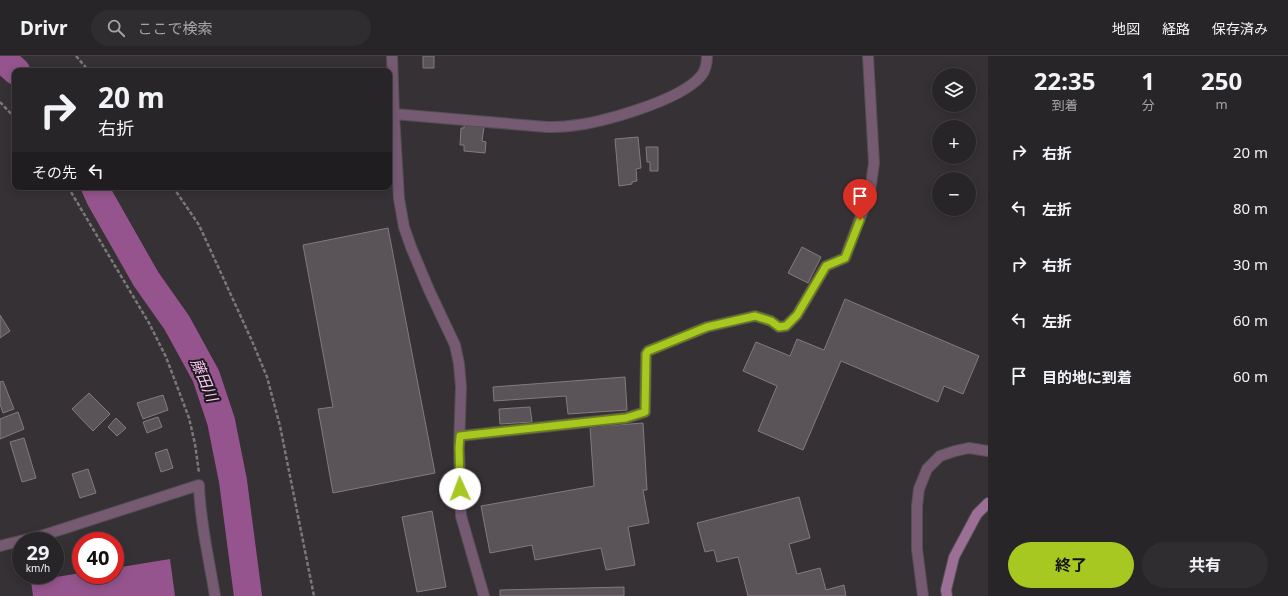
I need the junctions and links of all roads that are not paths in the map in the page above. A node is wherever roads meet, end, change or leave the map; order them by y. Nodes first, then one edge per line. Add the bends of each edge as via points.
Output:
1 (392, 56) edge
2 (707, 56) edge
3 (868, 56) edge
4 (394, 114) junction
5 (460, 436) junction
6 (988, 451) edge
7 (988, 503) edge
8 (0, 546) edge
9 (215, 596) edge
10 (484, 596) edge
11 (923, 596) edge
12 (947, 596) edge

1 - 4 street
2 - 4 street via 702,75 693,84 672,96 648,106 585,124 547,127
3 - 5 street via 874,162 870,192 845,258 826,266 797,315 786,326 779,327 771,321 755,316 707,327 648,351 645,412 638,415
4 - 5 street via 399,199 404,227 429,290 455,345 459,364
5 - 10 street via 461,516
6 - 11 street via 969,448 955,451 940,456 927,470 919,489 917,506 917,549
7 - 12 main road via 977,514 954,557 946,590
8 - 9 street via 50,533 199,485

